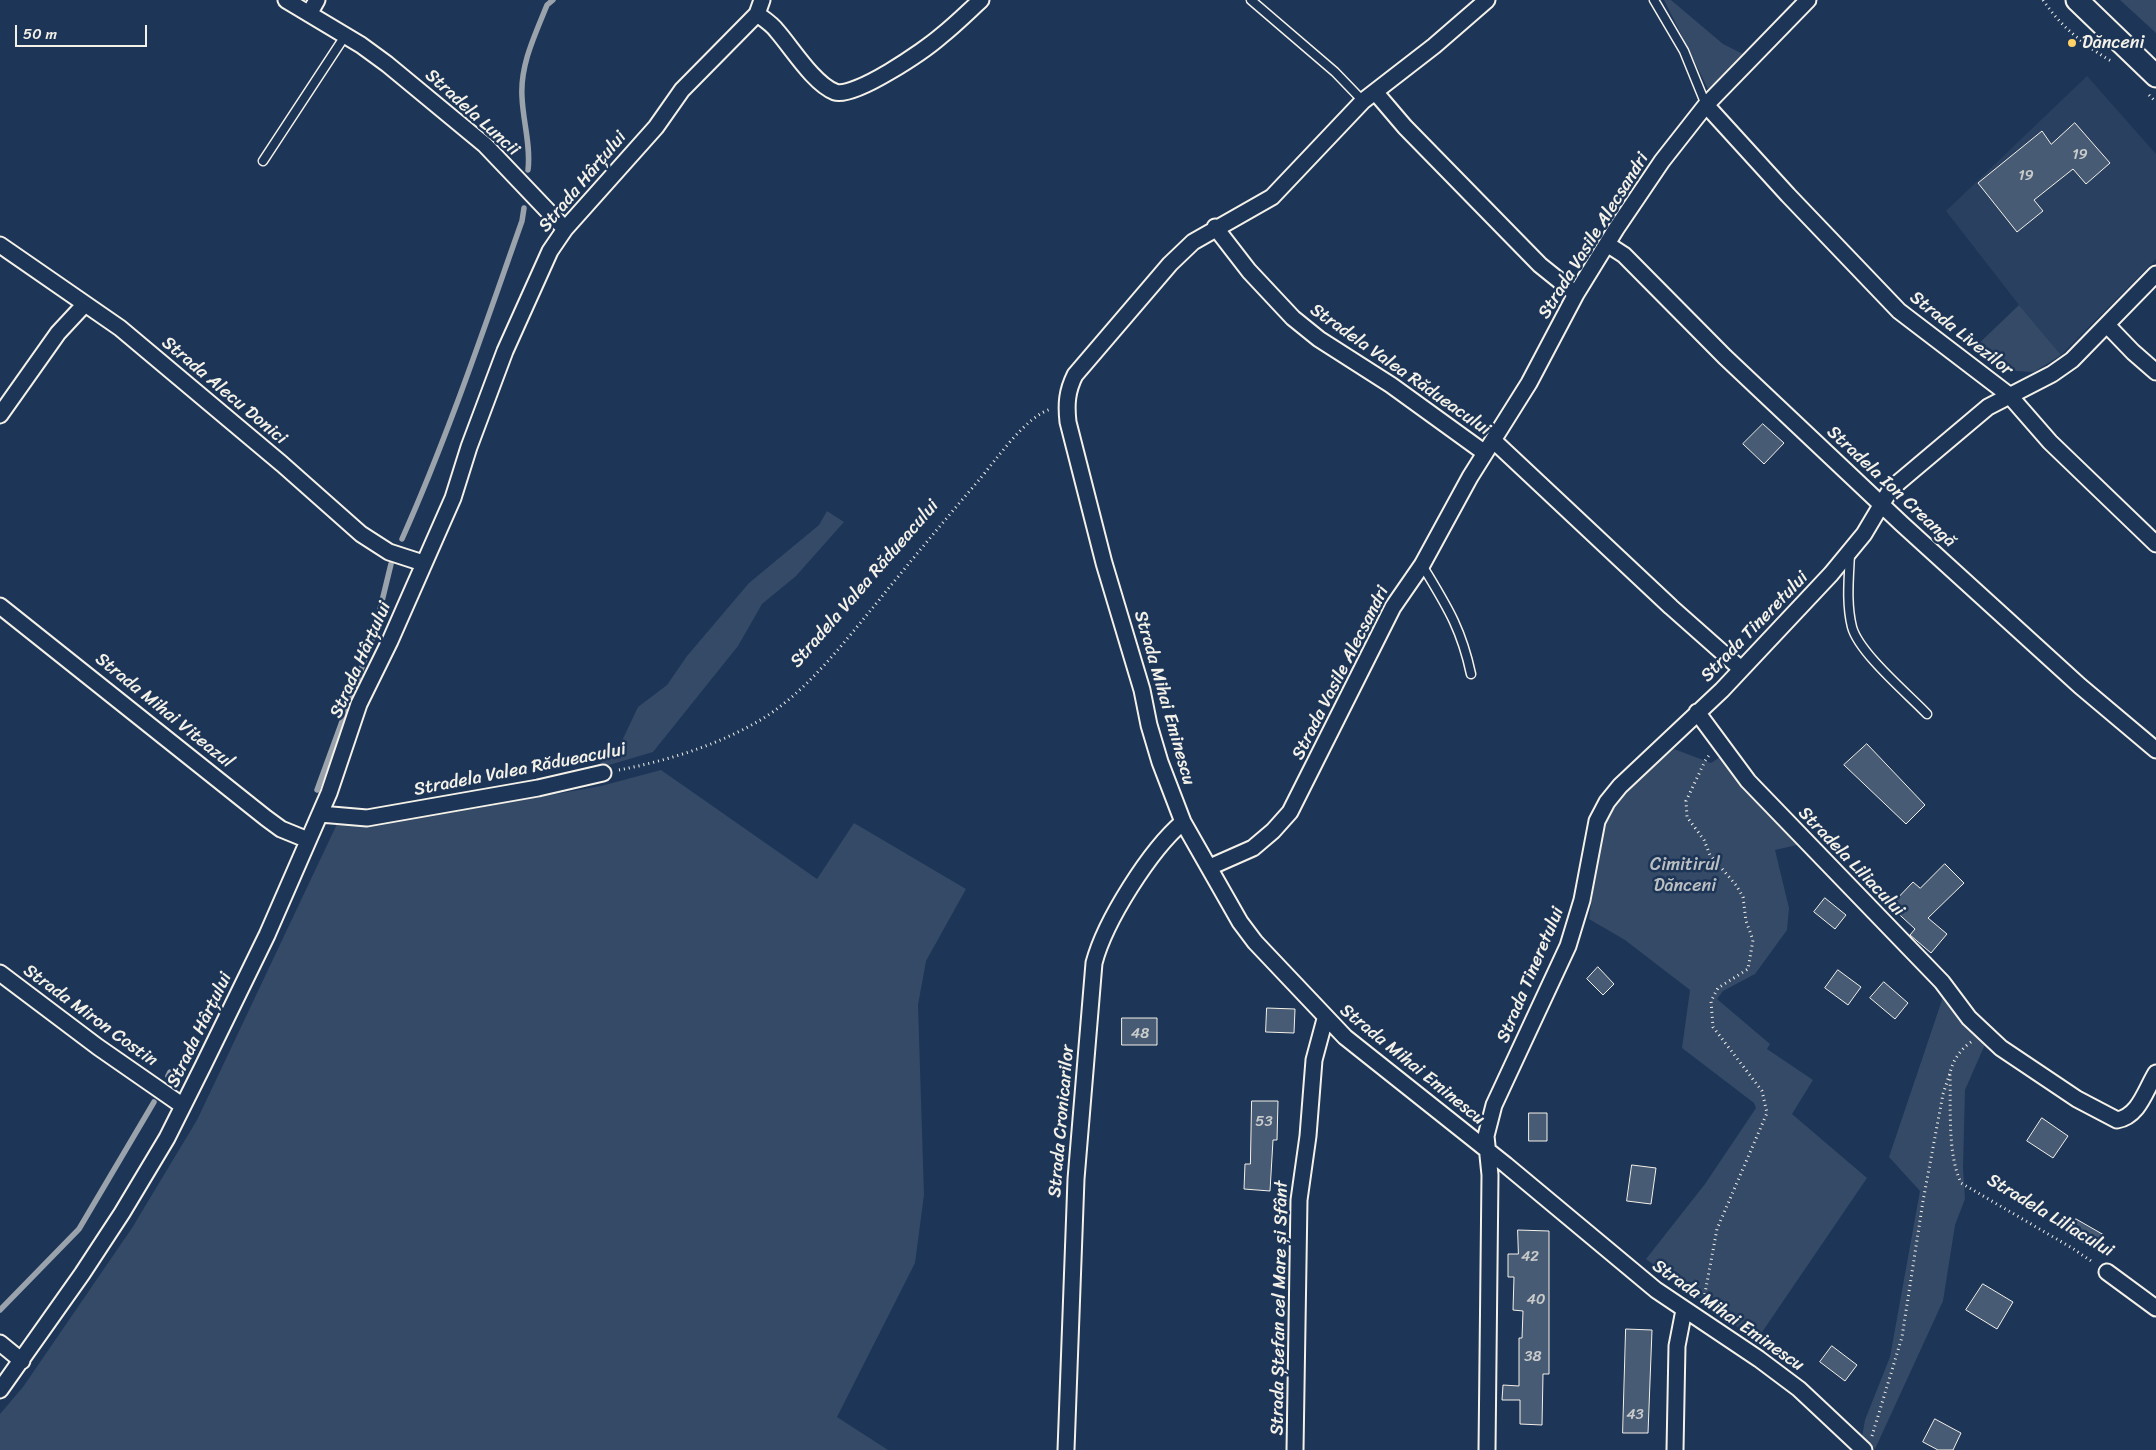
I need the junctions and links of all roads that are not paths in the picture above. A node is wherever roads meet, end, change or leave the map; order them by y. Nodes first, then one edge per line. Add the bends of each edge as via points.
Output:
1 (286, 0) edge
2 (317, 0) edge
3 (980, 0) edge
4 (1251, 0) edge
5 (1486, 0) edge
6 (1654, 0) edge
7 (1808, 0) edge
8 (2077, 0) edge
9 (759, 7) edge
10 (309, 14) junction
11 (345, 36) junction
12 (2150, 82) edge
13 (1370, 97) junction
14 (1706, 105) junction
15 (263, 161) dead end
16 (1215, 227) junction
17 (565, 229) junction
18 (1607, 244) junction
19 (0, 245) edge
20 (2156, 274) edge
21 (1576, 294) junction
22 (85, 304) junction
23 (2107, 325) junction
24 (2156, 372) edge
25 (2009, 395) junction
26 (0, 415) edge
27 (1489, 447) junction
28 (1882, 505) junction
29 (2156, 544) edge
30 (1850, 551) junction
31 (423, 563) junction
32 (1422, 565) junction
33 (0, 606) edge
34 (1741, 669) junction
35 (1471, 674) dead end
36 (1697, 712) junction
37 (1928, 714) dead end
38 (2156, 750) edge
39 (603, 773) road end
40 (320, 814) junction
41 (1183, 822) junction
42 (308, 840) junction
43 (1210, 867) junction
44 (0, 972) edge
45 (1325, 1019) junction
46 (2156, 1073) edge
47 (183, 1106) junction
48 (1487, 1150) junction
49 (2107, 1272) road end
50 (2156, 1308) edge
51 (1684, 1310) junction
52 (0, 1343) edge
53 (22, 1361) junction
54 (0, 1390) edge
55 (1867, 1446) edge
56 (1066, 1450) edge
57 (1295, 1450) edge
58 (1487, 1450) edge
59 (1675, 1450) edge

1 - 10 street, Stradela Luncii
2 - 10 street
3 - 9 street via 940,38 870,83 845,93 827,87
4 - 13 lane via 1335,72
5 - 13 street
6 - 14 lane via 1684,52
7 - 14 street, Strada Vasile Alecsandri
8 - 12 main road
9 - 17 street, Strada Hârțului via 682,90 656,126
10 - 11 street, Stradela Luncii
11 - 15 lane
11 - 17 street, Stradela Luncii via 387,64 485,145
13 - 16 street via 1272,196
13 - 21 street via 1405,126 1534,258
14 - 18 street, Strada Vasile Alecsandri via 1662,161
14 - 25 street, Strada Livezilor via 1899,311
16 - 27 street, Stradela Valea Rădueacului via 1249,271 1293,318 1320,339
16 - 41 street, Strada Mihai Eminescu via 1170,264 1084,364 1069,388 1066,404 1104,563 1142,690 1149,725
17 - 31 street, Strada Hârțului via 550,251 516,325 453,498
18 - 21 street, Strada Vasile Alecsandri
18 - 28 street, Stradela Ion Creangă via 1624,255 1725,357
19 - 22 street, Strada Alecu Donici
20 - 23 street, Strada Tineretului
21 - 27 street, Strada Vasile Alecsandri via 1529,384
22 - 26 street via 58,333
22 - 31 street, Strada Alecu Donici via 120,328 361,534 389,552
23 - 24 street
23 - 25 street, Strada Tineretului via 2072,360 2052,374
25 - 28 street, Strada Tineretului via 1988,407 1899,482
25 - 29 street, Strada Livezilor via 2050,442
27 - 32 street, Strada Vasile Alecsandri
27 - 34 street
28 - 30 street, Strada Tineretului
28 - 38 street, Stradela Ion Creangă via 2080,686
30 - 34 street, Strada Tineretului
30 - 37 lane via 1849,613 1860,644
31 - 40 street, Strada Hârțului via 390,641 358,704 340,764
32 - 35 lane via 1450,610 1465,646
32 - 43 street, Strada Vasile Alecsandri via 1378,633 1290,812 1253,848
33 - 42 street, Strada Mihai Viteazul via 266,818 281,829
34 - 36 street, Strada Tineretului
36 - 46 street, Stradela Liliacului via 1754,788 1942,982 1984,1033 2077,1099 2117,1120 2134,1112
36 - 48 street, Strada Tineretului via 1620,786 1597,821 1582,900 1568,946 1494,1105 1486,1136
39 - 40 street, Stradela Valea Rădueacului via 538,788 367,818
40 - 42 street, Strada Hârțului
41 - 43 street, Strada Mihai Eminescu
41 - 56 street, Strada Cronicarilor via 1160,842 1151,856 1108,927 1094,963 1074,1205
42 - 47 street, Strada Hârțului
43 - 45 street, Strada Mihai Eminescu via 1240,922 1255,942
44 - 47 street, Strada Miron Costin via 112,1058
45 - 48 street, Strada Mihai Eminescu
45 - 57 street, Strada Ștefan cel Mare și Sfânt via 1314,1060 1299,1200
47 - 53 street, Strada Hârțului via 122,1213
48 - 51 street, Strada Mihai Eminescu
48 - 58 street, Strada Tineretului via 1490,1174
49 - 50 street, Stradela Liliacului
51 - 55 street, Strada Mihai Eminescu via 1759,1359
51 - 59 street via 1677,1346
52 - 53 street
53 - 54 street, Strada Hârțului

